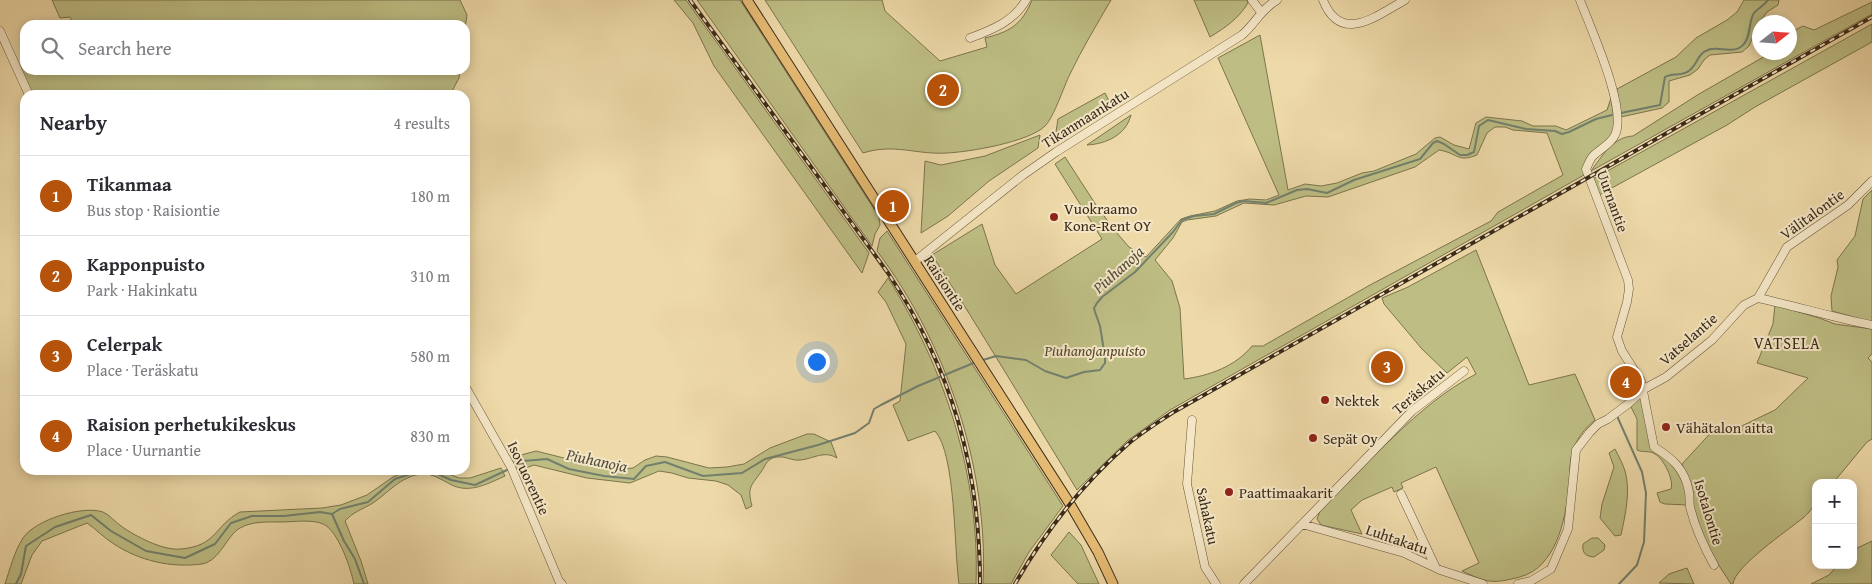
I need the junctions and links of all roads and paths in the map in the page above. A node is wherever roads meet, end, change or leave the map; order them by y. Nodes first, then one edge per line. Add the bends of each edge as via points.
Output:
1 (747, 0) edge
2 (1026, 0) edge
3 (1252, 0) edge
4 (1277, 0) edge
5 (1323, 0) edge
6 (1405, 0) edge
7 (1580, 0) edge
8 (1261, 12) junction
9 (0, 31) edge
10 (970, 38) dead end
11 (27, 90) edge
12 (1872, 181) edge
13 (915, 261) junction
14 (1758, 298) junction
15 (1872, 325) edge
16 (1464, 371) dead end
17 (1644, 390) junction
18 (470, 395) edge
19 (1192, 420) dead end
20 (1401, 494) dead end
21 (1302, 524) junction
22 (1714, 565) dead end
23 (1436, 568) junction
24 (562, 584) edge
25 (1113, 584) edge
26 (1216, 584) edge
27 (1244, 584) edge
28 (1483, 584) edge
29 (1518, 584) edge

1 - 13 main road, Raisiontie
2 - 10 street via 1009,20
3 - 8 street
4 - 8 street, Tikanmaankatu
5 - 6 street via 1339,22 1356,25
7 - 17 street, Uurnantie via 1616,100 1618,130 1592,157 1586,169 1628,280 1627,302 1617,337
8 - 13 street, Tikanmaankatu via 1242,35 1056,152
9 - 11 street
12 - 14 street, Välitalontie via 1848,205 1786,247
13 - 25 main road, Raisiontie via 1070,504
14 - 15 street
14 - 17 street, Vatselantie via 1744,305 1712,340
16 - 21 street, Teräskatu via 1412,411
17 - 22 street, Isotalontie via 1654,447 1672,458 1683,474 1700,539
17 - 29 street, Vatselantie via 1598,424 1576,450 1568,529 1551,569 1531,581
18 - 24 street, Isovuorentie via 511,467
19 - 26 street, Sahakatu via 1187,484 1205,567
20 - 23 street
21 - 23 street, Luhtakatu via 1404,553
21 - 27 street, Teräskatu
23 - 28 street, Luhtakatu

